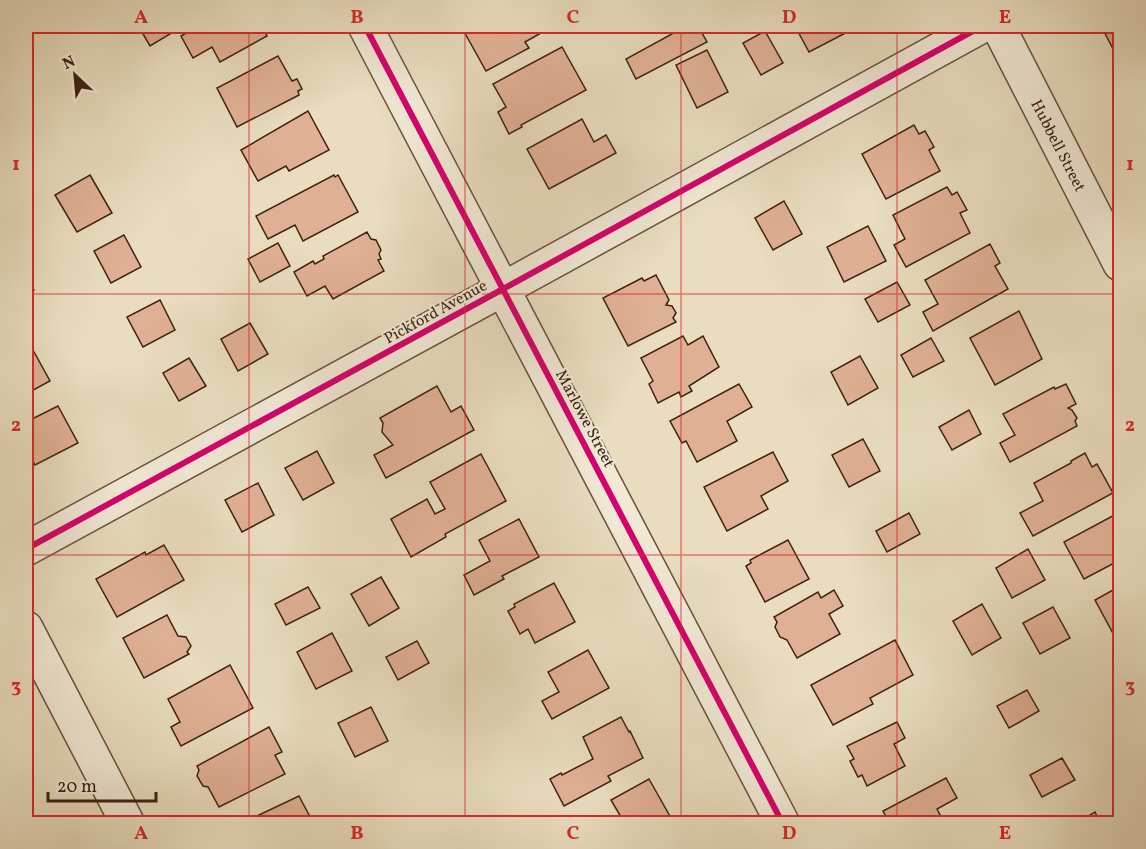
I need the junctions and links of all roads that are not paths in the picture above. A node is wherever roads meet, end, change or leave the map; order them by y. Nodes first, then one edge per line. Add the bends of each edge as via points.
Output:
1 (365, 26) edge
2 (982, 26) edge
3 (998, 26) edge
4 (1120, 264) edge
5 (503, 289) junction
6 (26, 549) edge
7 (26, 628) edge
8 (128, 824) edge
9 (783, 824) edge

1 - 5 street, Marlowe Street
2 - 5 street, Pickford Avenue
3 - 4 street, Hubbell Street
5 - 6 street, Pickford Avenue
5 - 9 street, Marlowe Street
7 - 8 street

